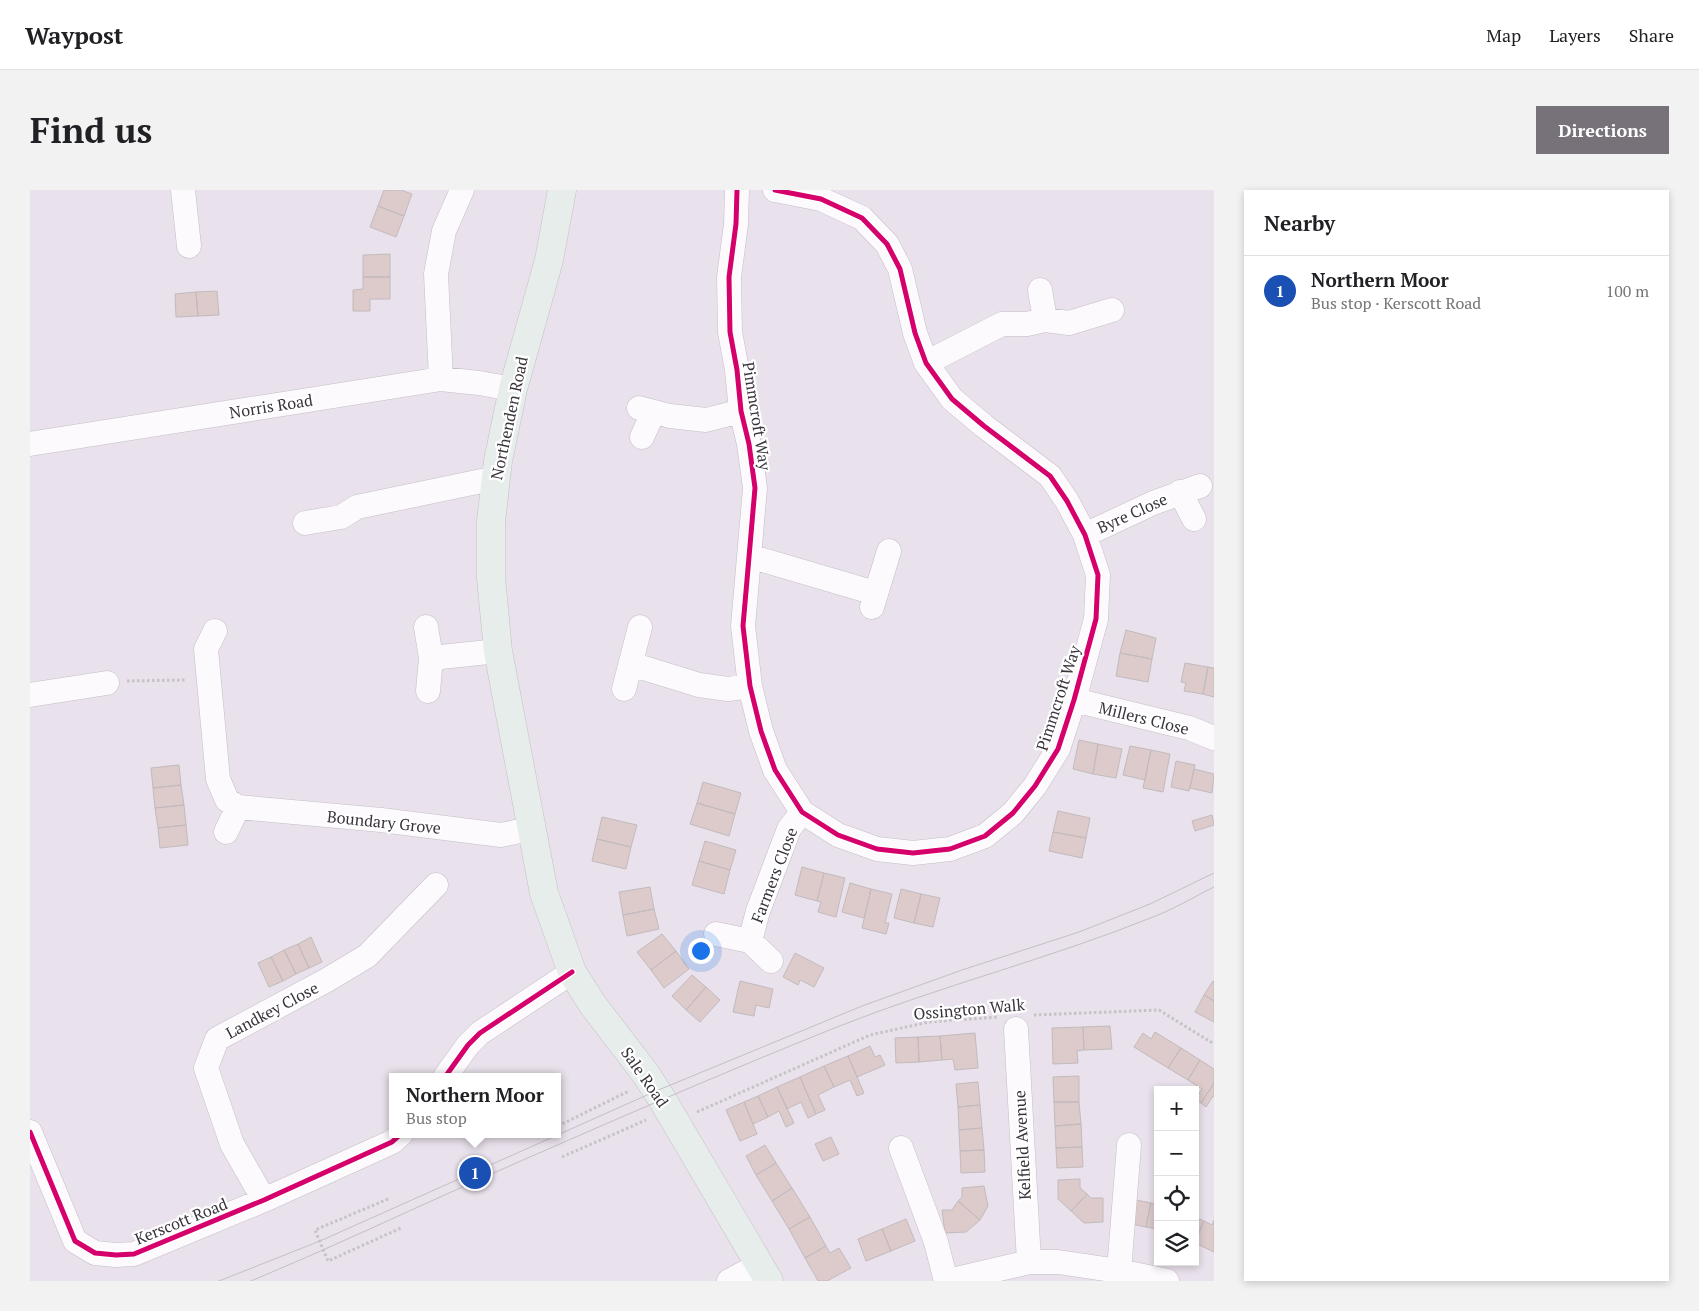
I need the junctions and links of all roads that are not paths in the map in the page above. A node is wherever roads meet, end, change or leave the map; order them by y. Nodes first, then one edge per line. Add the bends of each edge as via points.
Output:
1 (183, 190) edge
2 (462, 190) edge
3 (562, 190) edge
4 (736, 190) edge
5 (776, 190) edge
6 (822, 195) edge
7 (189, 246) dead end
8 (1040, 290) dead end
9 (1112, 310) dead end
10 (1045, 320) junction
11 (926, 363) junction
12 (440, 379) junction
13 (513, 389) junction
14 (741, 411) junction
15 (642, 438) dead end
16 (30, 444) edge
17 (496, 478) junction
18 (1194, 519) dead end
19 (305, 523) dead end
20 (1085, 535) junction
21 (889, 551) dead end
22 (749, 556) junction
23 (426, 627) dead end
24 (640, 627) dead end
25 (215, 631) dead end
26 (498, 651) junction
27 (431, 658) junction
28 (631, 664) junction
29 (107, 682) road end
30 (750, 686) junction
31 (624, 689) dead end
32 (428, 691) dead end
33 (30, 695) edge
34 (1074, 700) junction
35 (1214, 738) edge
36 (238, 807) junction
37 (802, 812) junction
38 (530, 829) junction
39 (226, 832) dead end
40 (538, 867) joint
41 (436, 885) dead end
42 (716, 934) dead end
43 (750, 941) junction
44 (771, 961) dead end
45 (572, 972) junction
46 (1016, 1020) road end
47 (449, 1073) edge
48 (30, 1132) edge
49 (396, 1138) edge
50 (1129, 1145) dead end
51 (901, 1148) dead end
52 (264, 1200) junction
53 (1028, 1262) junction
54 (1119, 1271) junction
55 (764, 1273) edge
56 (729, 1281) edge
57 (947, 1281) edge
58 (1167, 1281) edge

1 - 7 street
2 - 12 street via 444,231 436,274
3 - 13 main road, Northenden Road via 549,260
4 - 14 street, Pimmcroft Way via 736,224 729,277 730,323
5 - 6 street, Pimmcroft Way
6 - 11 street, Pimmcroft Way via 862,218 887,244 900,269 915,333
8 - 10 street
9 - 10 street via 1070,323
10 - 11 street via 1002,324
11 - 20 street, Pimmcroft Way via 952,399 1050,476
12 - 13 street, Norris Road
12 - 16 street, Norris Road
13 - 17 main road, Northenden Road
14 - 15 street via 706,420 646,410
14 - 22 street, Pimmcroft Way via 755,488
17 - 19 street via 357,508 341,517
17 - 26 main road, Northenden Road via 491,521 491,578
18 - 20 street, Byre Close via 1190,489
20 - 34 street, Pimmcroft Way via 1098,575 1096,619
21 - 22 street via 873,601
22 - 30 street, Pimmcroft Way via 743,626
23 - 27 street
24 - 28 street
25 - 36 street via 206,649 218,780 227,800
26 - 27 street
26 - 38 main road, Northenden Road
27 - 32 street
28 - 30 street via 699,685 728,689
28 - 31 street
29 - 33 street
30 - 37 street, Pimmcroft Way via 775,770
34 - 35 street, Millers Close via 1189,728
34 - 37 street, Pimmcroft Way via 1058,749 1035,786 1013,814 985,836 950,849 913,853 877,849 838,836
36 - 38 street, Boundary Grove via 501,834
36 - 39 street
37 - 43 street, Farmers Close via 789,830
38 - 40 main road, Northenden Road
40 - 45 main road, Sale Road
41 - 52 street, Landkey Close via 367,956 217,1039 206,1068 232,1144
42 - 43 street, Farmers Close
43 - 44 street, Farmers Close
45 - 47 street via 480,1033
45 - 55 main road, Sale Road via 676,1122
46 - 53 street, Kelfield Avenue
48 - 52 street, Kerscott Road via 75,1241 95,1253 134,1254
49 - 52 street, Kerscott Road
50 - 54 street
51 - 57 street
53 - 54 street via 1058,1262
53 - 57 street
54 - 58 street
55 - 56 street

